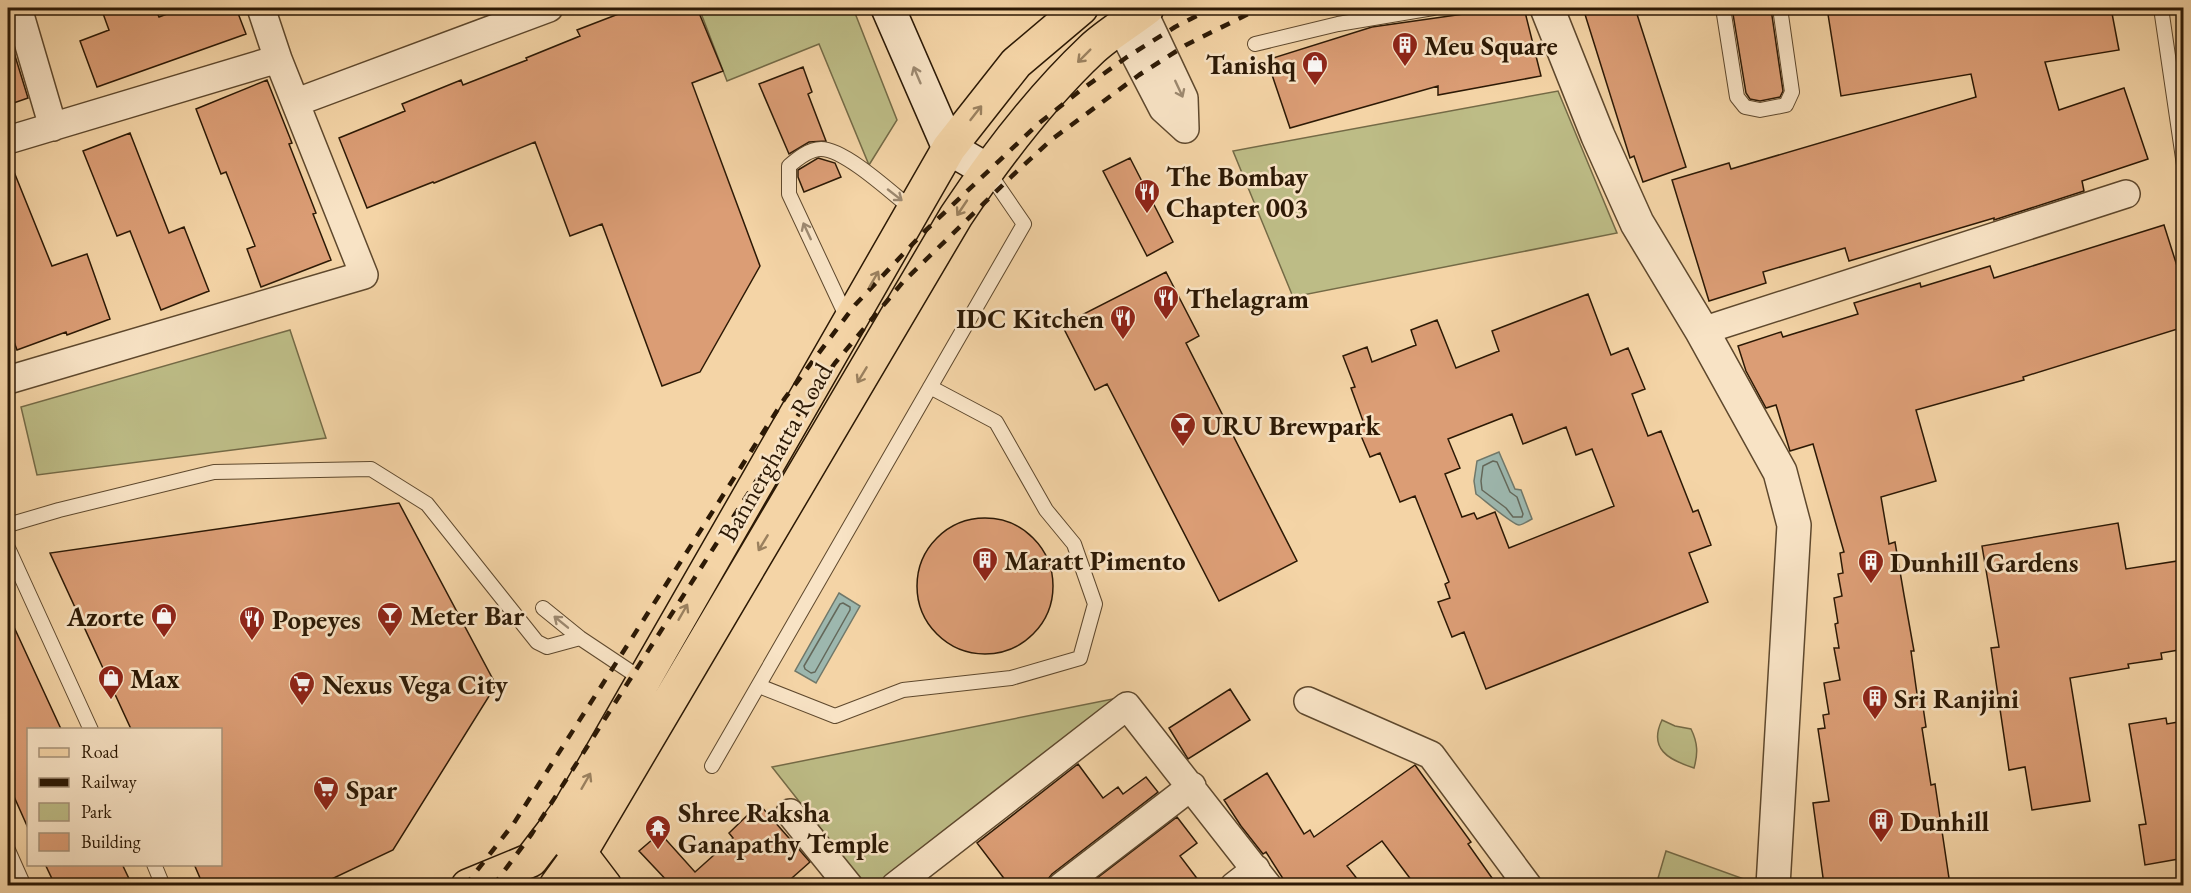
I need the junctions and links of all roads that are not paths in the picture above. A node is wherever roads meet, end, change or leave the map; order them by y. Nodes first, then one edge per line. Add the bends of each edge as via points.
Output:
1 (18, 8) edge
2 (261, 8) edge
3 (888, 8) edge
4 (1081, 8) edge
5 (1434, 8) edge
6 (1547, 8) edge
7 (1723, 8) edge
8 (1780, 8) edge
9 (2161, 8) edge
10 (541, 9) edge
11 (1137, 15) edge
12 (1255, 44) dead end
13 (278, 59) junction
14 (297, 102) junction
15 (53, 127) junction
16 (8, 140) edge
17 (949, 148) junction
18 (2184, 165) edge
19 (987, 170) junction
20 (2126, 194) dead end
21 (913, 210) junction
22 (849, 322) junction
23 (1702, 331) junction
24 (8, 380) edge
25 (930, 387) junction
26 (8, 525) edge
27 (8, 548) edge
28 (543, 608) dead end
29 (580, 638) junction
30 (644, 680) junction
31 (759, 686) junction
32 (1308, 701) dead end
33 (91, 728) edge
34 (712, 766) dead end
35 (1192, 786) junction
36 (790, 813) dead end
37 (554, 830) junction
38 (8, 850) edge
39 (580, 853) junction
40 (531, 860) junction
41 (155, 866) edge
42 (1262, 877) edge
43 (24, 885) edge
44 (163, 885) edge
45 (468, 885) edge
46 (555, 885) edge
47 (605, 885) edge
48 (849, 885) edge
49 (896, 885) edge
50 (1062, 885) edge
51 (1234, 885) edge
52 (1528, 885) edge
53 (1773, 885) edge

1 - 15 street
2 - 13 street
17 -> 3 street
17 -> 4 main road, Bannerghatta Road via 1016,63
5 - 12 lane via 1338,24
6 - 23 street via 1637,223
7 - 8 lane via 1737,97 1745,107 1760,110 1786,105 1792,92
9 - 18 lane
10 - 14 street
11 -> 19 main road, Bannerghatta Road via 1094,47 1045,96
13 - 14 street
13 - 15 street
14 - 24 street via 364,275
15 - 16 street
17 - 19 street
17 - 21 main road, Bannerghatta Road
19 - 25 lane via 1024,224
19 -> 39 main road, Bannerghatta Road via 950,226
20 - 23 street
22 -> 21 main road, Bannerghatta Road
22 -> 21 lane via 789,194 789,166 801,156 821,149 845,156
30 -> 22 main road, Bannerghatta Road
23 - 53 street via 1780,472 1794,525
25 - 31 lane
25 - 31 lane via 996,422 1046,510 1074,544 1095,604 1080,658 1011,678 903,690 835,716
26 - 29 lane via 214,472 371,469 427,504 537,642 548,647
27 - 33 lane
29 -> 28 lane
29 - 30 lane
37 -> 30 main road, Bannerghatta Road
31 - 34 lane
32 - 52 street via 1431,755
35 - 42 street
35 - 49 street via 1127,706
35 - 50 street
36 - 48 street
37 - 39 main road
37 - 40 main road, Bannerghatta Road
38 - 43 lane
39 - 46 main road, Bannerghatta Road
39 - 47 main road
40 - 45 main road
40 - 46 main road
41 - 44 lane
42 - 51 street

